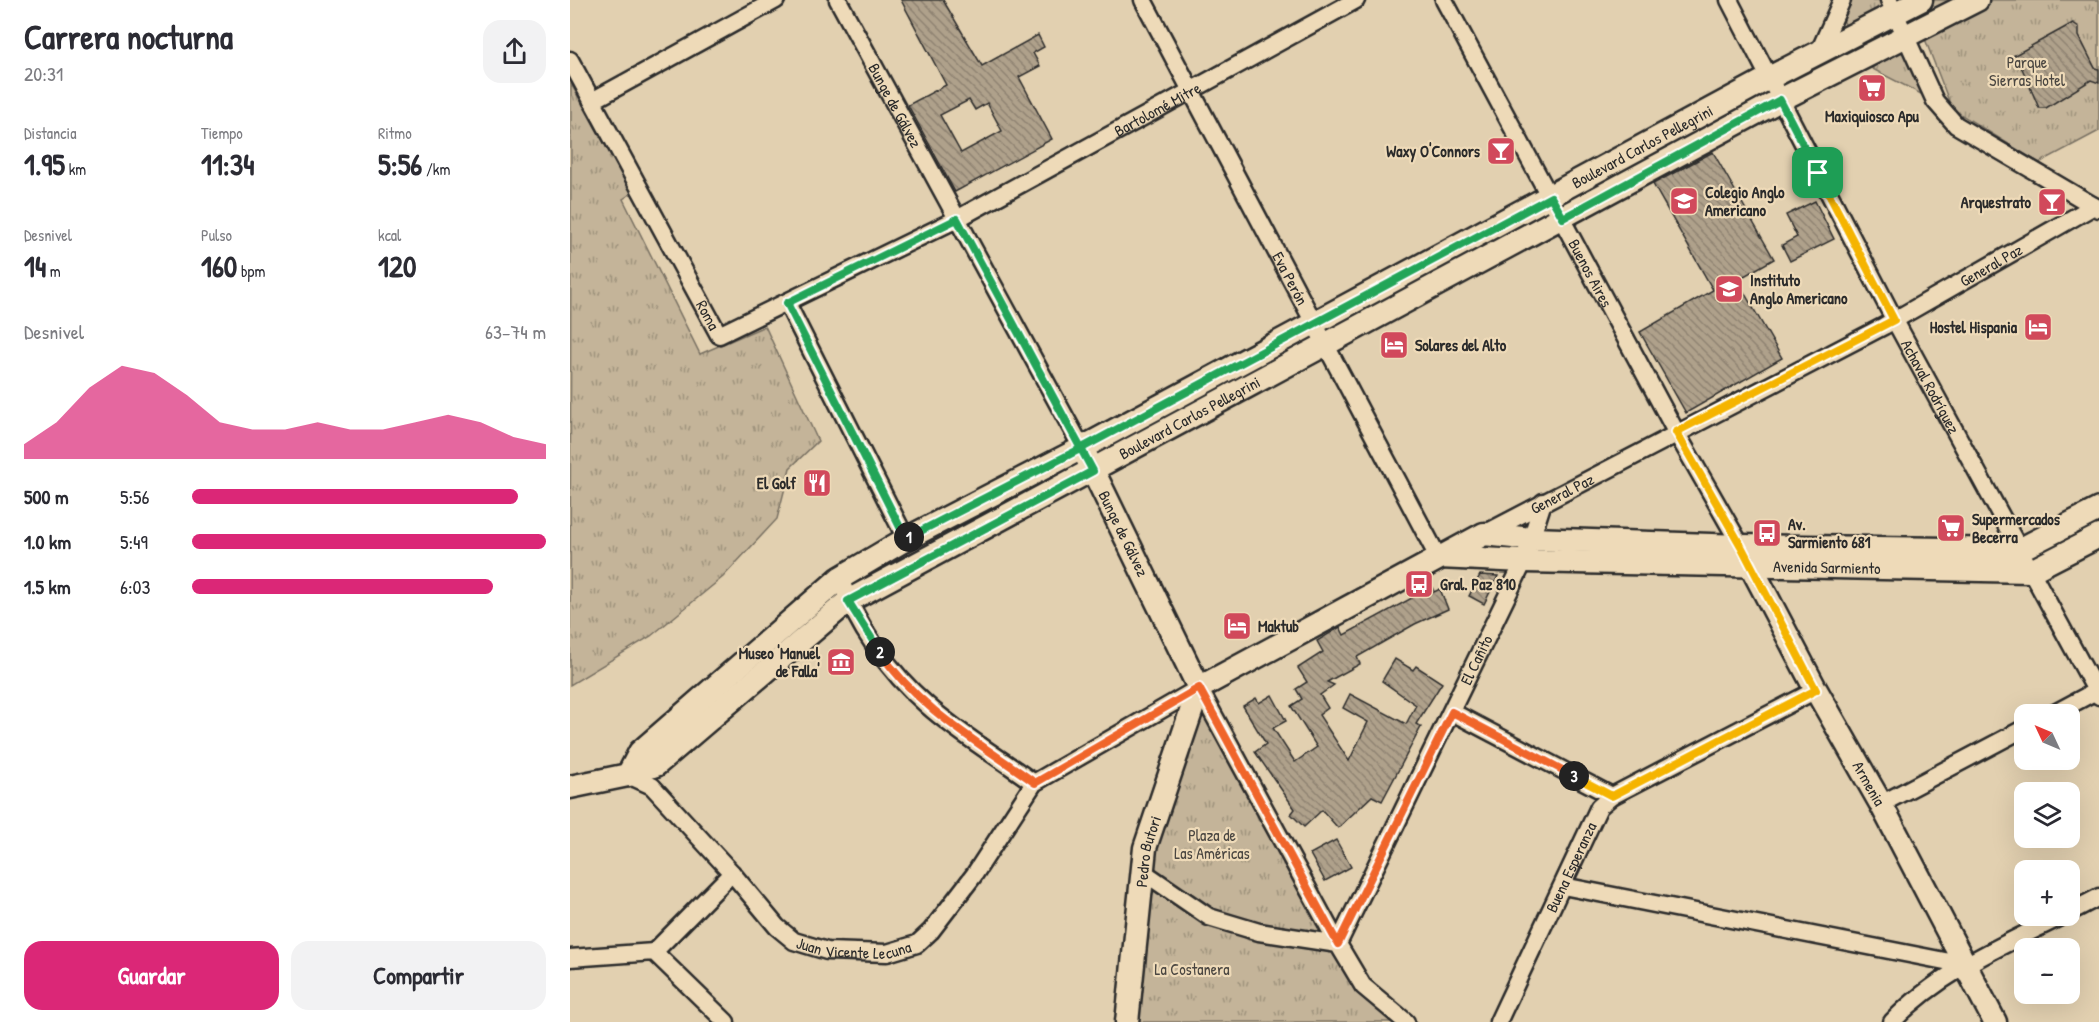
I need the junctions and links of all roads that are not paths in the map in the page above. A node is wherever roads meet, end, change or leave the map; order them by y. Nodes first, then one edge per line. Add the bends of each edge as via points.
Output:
1 (776, 0) edge
2 (838, 0) edge
3 (1143, 0) edge
4 (1356, 0) edge
5 (1444, 0) edge
6 (1729, 0) edge
7 (1842, 0) edge
8 (1921, 0) edge
9 (1977, 0) edge
10 (1891, 7) edge
11 (1904, 36) junction
12 (1818, 54) junction
13 (570, 60) edge
14 (1769, 78) junction
15 (1191, 91) junction
16 (1780, 100) junction
17 (592, 101) junction
18 (1551, 197) junction
19 (2096, 208) edge
20 (1563, 218) junction
21 (957, 219) junction
22 (787, 303) junction
23 (1894, 320) junction
24 (1315, 323) junction
25 (1327, 345) junction
26 (1676, 432) junction
27 (1082, 448) junction
28 (1093, 471) junction
29 (1543, 502) junction
30 (2099, 509) edge
31 (1484, 534) junction
32 (2099, 536) edge
33 (906, 539) junction
34 (1532, 539) junction
35 (2019, 550) junction
36 (1746, 556) junction
37 (1438, 557) junction
38 (1524, 561) junction
39 (2031, 571) junction
40 (840, 578) junction
41 (848, 601) junction
42 (1199, 688) junction
43 (1816, 690) junction
44 (2098, 694) edge
45 (2076, 704) edge
46 (1452, 712) junction
47 (2014, 735) edge
48 (570, 771) edge
49 (628, 775) junction
50 (1035, 783) junction
51 (570, 788) edge
52 (1612, 796) junction
53 (1881, 804) junction
54 (1142, 871) junction
55 (732, 873) junction
56 (1563, 886) junction
57 (2099, 897) edge
58 (2080, 907) edge
59 (2042, 926) edge
60 (1338, 944) junction
61 (654, 952) junction
62 (570, 958) edge
63 (1965, 965) junction
64 (726, 1022) edge
65 (1127, 1022) edge
66 (1406, 1022) edge
67 (1498, 1022) edge
68 (1893, 1022) edge
69 (1995, 1022) edge

1 - 17 street
2 - 21 street, Bunge de Gálvez
3 - 15 street, Eva Perón
4 - 15 street, Bartolomé Mitre
5 - 18 street, Buenos Aires
6 - 14 street, Achaval Rodríguez
7 - 12 street
8 - 10 street, Boulevard Carlos Pellegrini
9 - 11 street, Boulevard Carlos Pellegrini
10 - 11 street
10 - 12 street, Boulevard Carlos Pellegrini
11 - 16 street, Boulevard Carlos Pellegrini
11 - 19 street via 1935,101 1956,124
12 - 14 street, Boulevard Carlos Pellegrini
13 - 17 street, Roma
14 - 16 street, Achaval Rodríguez
14 - 18 street, Boulevard Carlos Pellegrini
15 - 21 street, Bartolomé Mitre
15 - 24 street, Eva Perón
16 - 20 street, Boulevard Carlos Pellegrini
16 - 23 street, Achaval Rodríguez
17 - 22 street, Roma via 719,335
18 - 20 street, Buenos Aires
18 - 24 street, Boulevard Carlos Pellegrini
19 - 23 street, General Paz
20 - 25 street, Boulevard Carlos Pellegrini
20 - 26 street, Buenos Aires
21 - 22 street, Roma
21 - 27 street, Bunge de Gálvez
22 - 33 street
23 - 26 street, General Paz
23 - 35 street, Achaval Rodríguez
24 - 25 street, Eva Perón
24 - 27 street, Boulevard Carlos Pellegrini
25 - 28 street, Boulevard Carlos Pellegrini
25 - 37 street, Eva Perón
26 - 29 street, General Paz
26 - 36 street, Buenos Aires
27 - 28 street, Bunge de Gálvez
27 - 33 street, Boulevard Carlos Pellegrini
28 - 41 street, Boulevard Carlos Pellegrini
28 - 42 street, Bunge de Gálvez
29 - 31 street, General Paz
29 - 34 street, El Cañito
30 - 35 street, Avenida Sarmiento
31 - 34 street, Avenida Sarmiento
31 - 37 street, General Paz
32 - 39 street, Avenida Sarmiento
33 - 40 street, Boulevard Carlos Pellegrini
34 - 36 street, Avenida Sarmiento
34 - 38 street, El Cañito
35 - 36 street, Avenida Sarmiento
35 - 39 street, Achaval Rodríguez
36 - 38 street, Avenida Sarmiento
36 - 39 street, Avenida Sarmiento
36 - 43 street, Armenia
37 - 38 street, Avenida Sarmiento
37 - 42 street, General Paz
38 - 46 street, El Cañito
39 - 44 street, Achaval Rodríguez
40 - 41 street
40 - 49 street, Boulevard Carlos Pellegrini via 640,752
41 - 49 street, Boulevard Carlos Pellegrini via 656,765
41 - 50 street via 904,684 928,706
42 - 50 street, General Paz
42 - 54 street, Pedro Butori via 1144,848
42 - 60 street, Bunge de Gálvez
43 - 52 street, Buena Esperanza
43 - 53 street, Armenia
44 - 45 street
46 - 52 street
46 - 60 street, El Cañito
47 - 53 street
48 - 49 street
49 - 51 street
49 - 55 street, Juan Vicente Lecuna via 652,786
50 - 55 street, Juan Vicente Lecuna via 931,931 917,945 887,954 827,951 794,941 777,927
52 - 56 street, Buena Esperanza via 1599,807
53 - 63 street, Armenia
54 - 60 street via 1209,917 1259,933
54 - 65 street, Pedro Butori
55 - 61 street
56 - 63 street
56 - 67 street, Buena Esperanza
57 - 58 street
59 - 63 street
60 - 66 street, Bunge de Gálvez via 1363,986
61 - 62 street
61 - 64 street
63 - 68 street via 1929,989
63 - 69 street, Armenia

